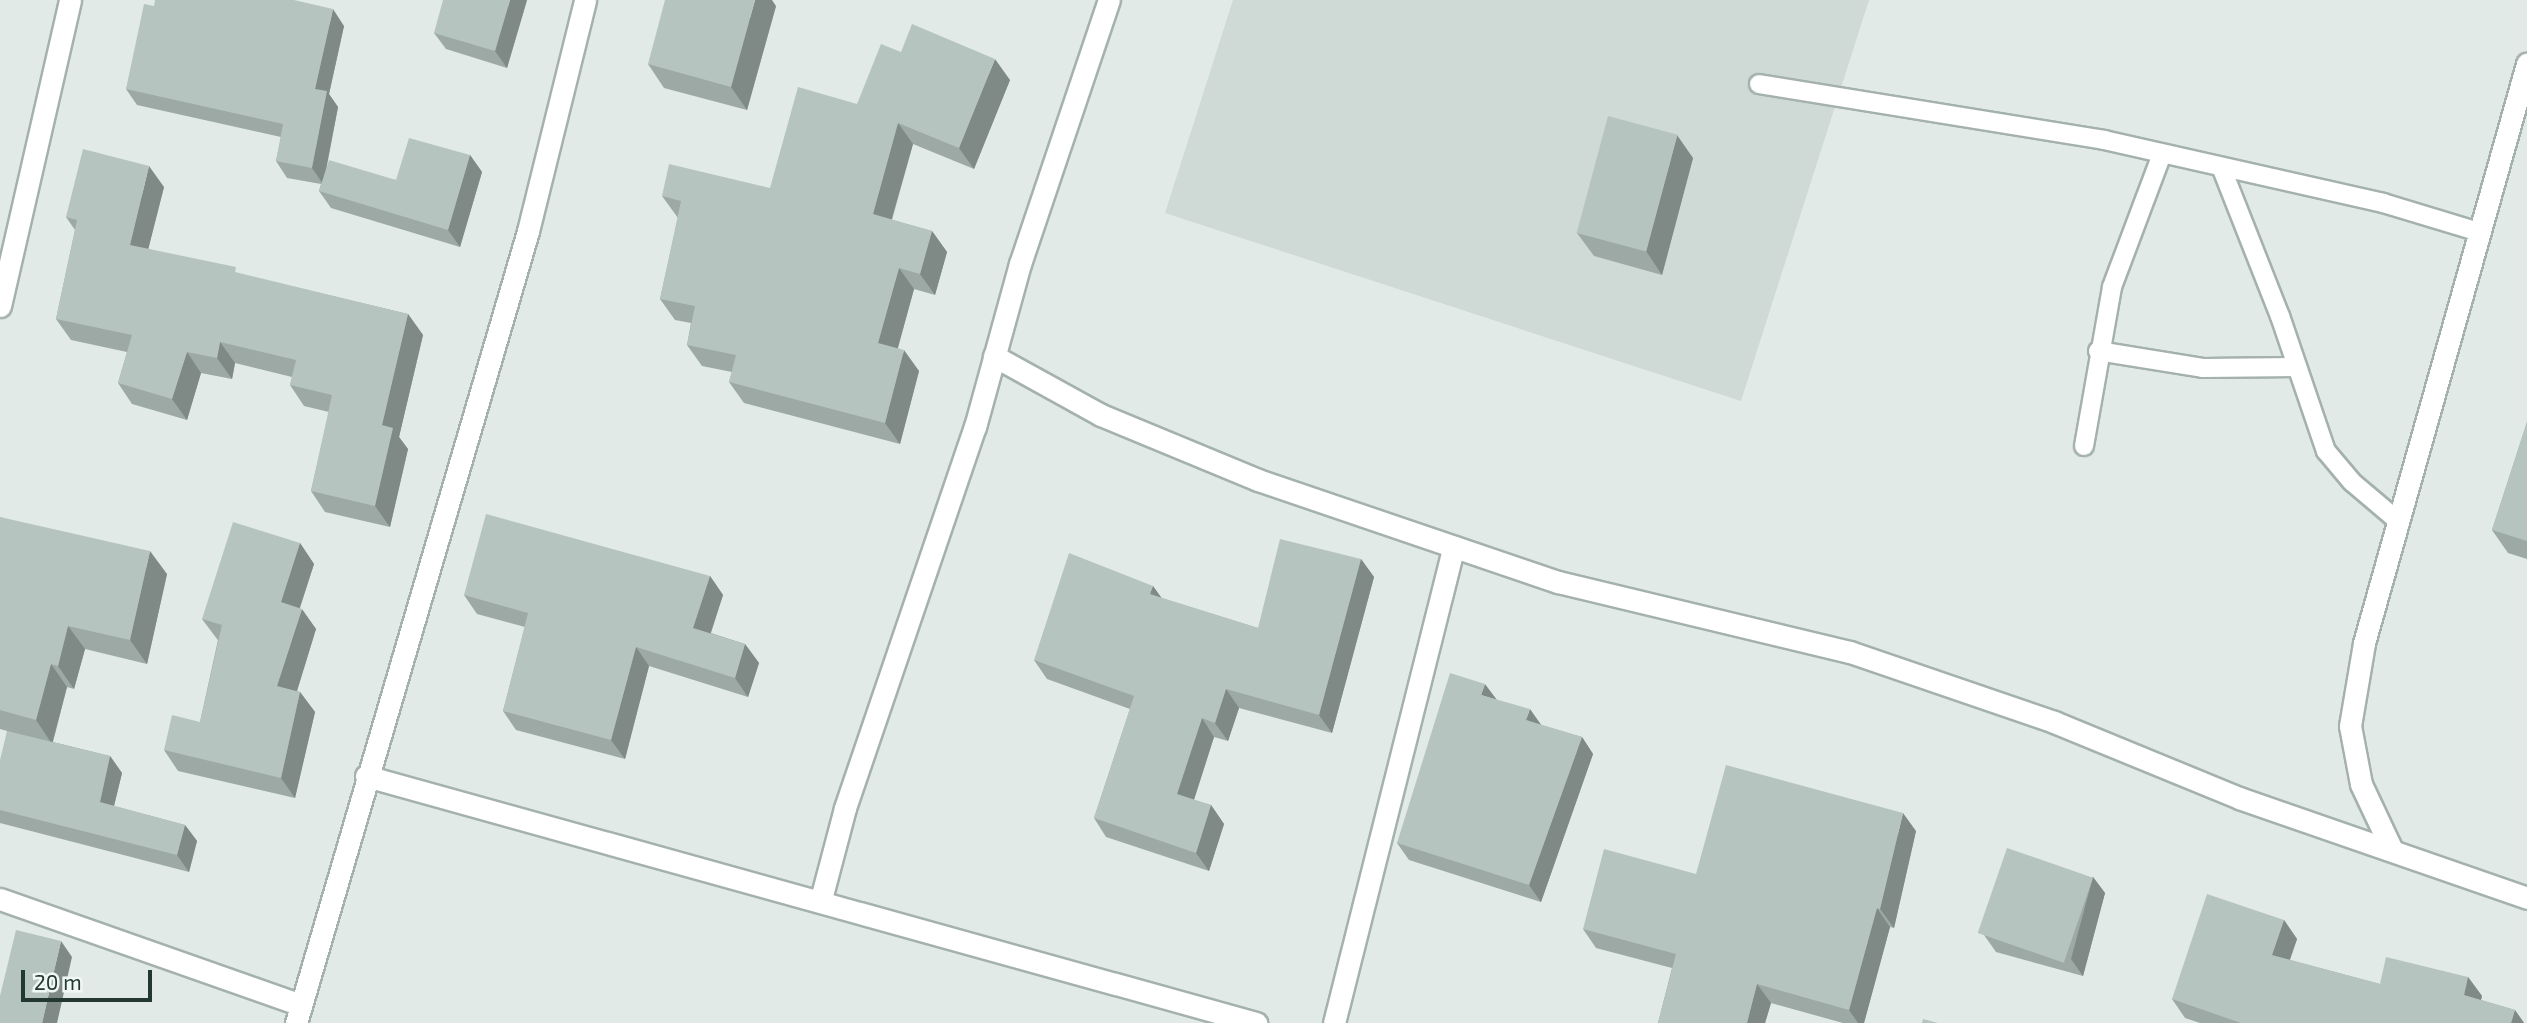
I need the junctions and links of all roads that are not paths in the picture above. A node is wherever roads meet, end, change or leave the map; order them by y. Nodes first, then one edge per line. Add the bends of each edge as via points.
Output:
1 (70, 0) edge
2 (585, 0) edge
3 (1109, 0) edge
4 (2527, 64) edge
5 (1759, 84) dead end
6 (2162, 155) junction
7 (2222, 169) junction
8 (2479, 232) junction
9 (0, 306) edge
10 (2098, 351) junction
11 (995, 356) junction
12 (2297, 367) junction
13 (2084, 446) dead end
14 (2397, 520) junction
15 (1454, 547) junction
16 (366, 776) junction
17 (2392, 850) junction
18 (2527, 898) edge
19 (0, 899) edge
20 (821, 900) junction
21 (298, 1014) edge
22 (1256, 1023) edge
23 (1334, 1023) edge

1 - 9 street
2 - 16 street via 528,231
3 - 11 street via 1020,264
4 - 8 street
5 - 6 lane via 2104,140
6 - 7 lane
6 - 10 lane via 2112,287
7 - 8 lane via 2383,203
7 - 12 lane
8 - 14 street
10 - 12 lane via 2203,368
10 - 13 lane
11 - 15 street via 1101,415 1258,480
11 - 20 street via 845,808
12 - 14 lane via 2326,451 2352,482
14 - 17 street via 2364,643 2350,726 2361,785
15 - 17 street via 1558,582 1850,652 2054,722 2239,798
15 - 23 street
16 - 20 street
16 - 21 street
17 - 18 street
19 - 21 street
20 - 22 street

